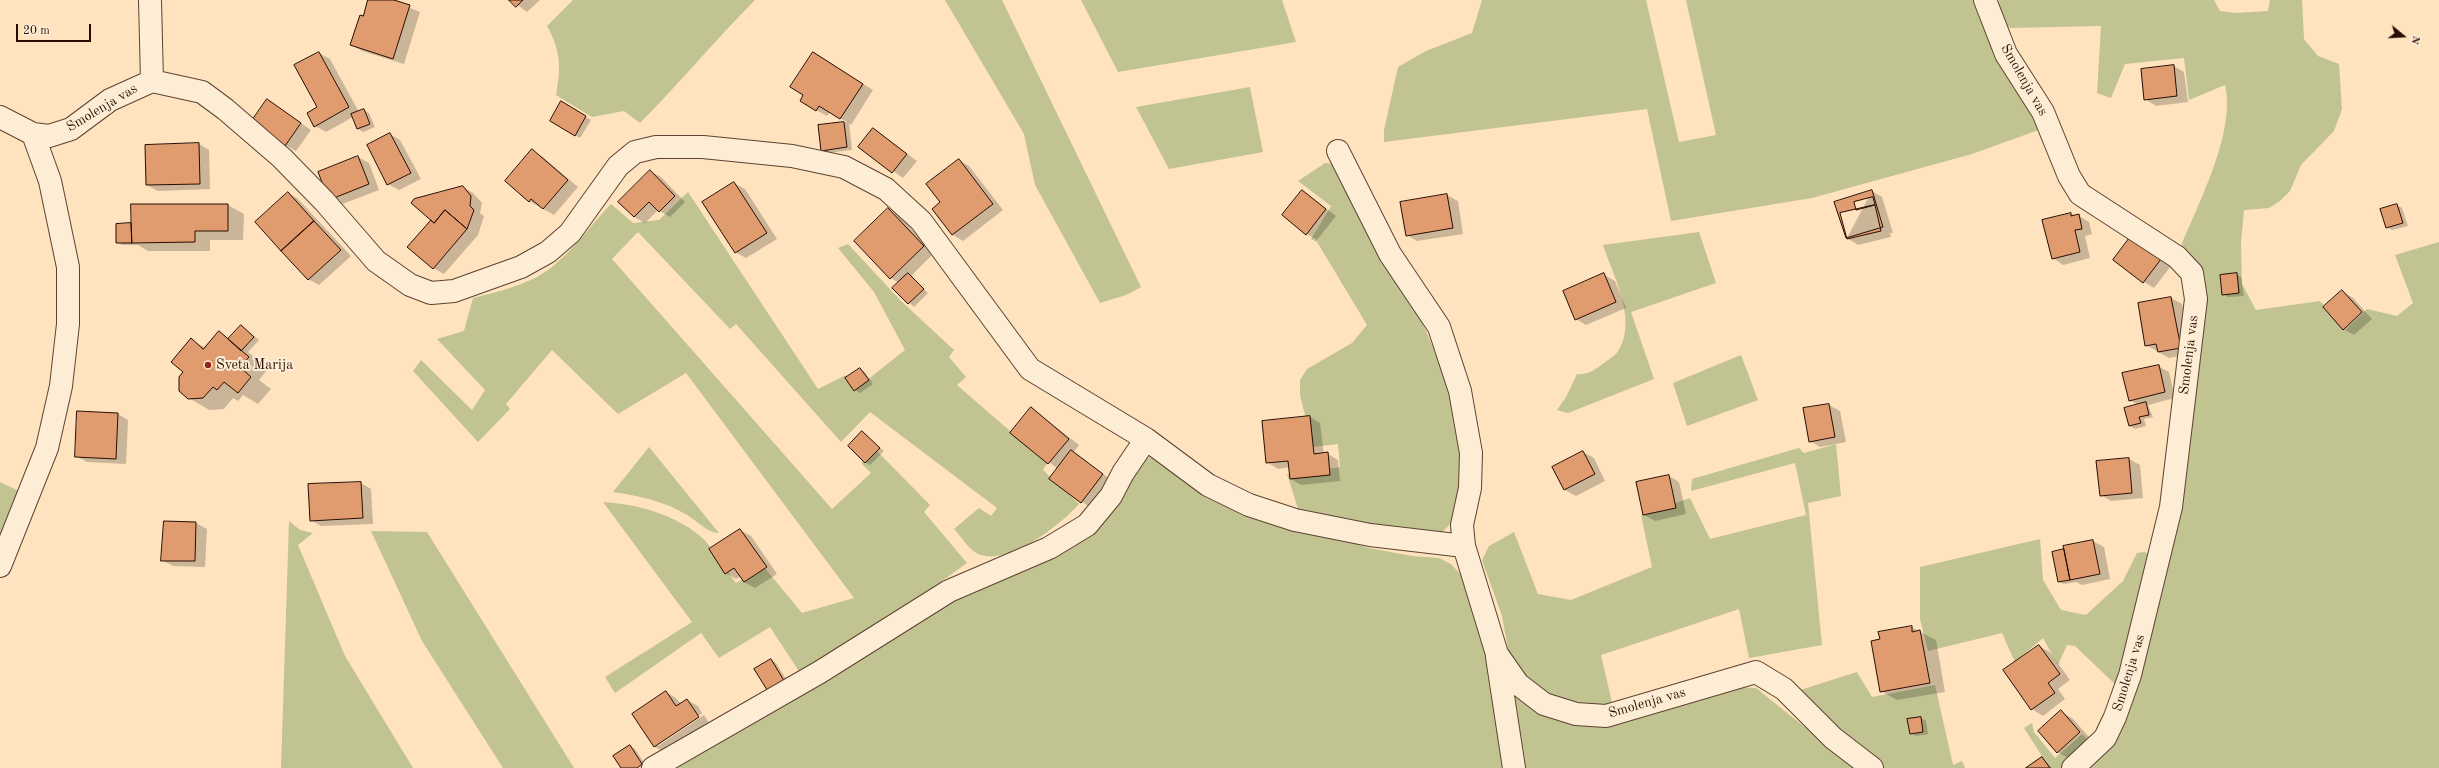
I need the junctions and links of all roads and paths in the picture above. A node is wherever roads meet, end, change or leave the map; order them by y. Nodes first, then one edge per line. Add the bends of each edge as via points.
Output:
1 (150, 0) edge
2 (1985, 0) edge
3 (152, 81) junction
4 (0, 117) edge
5 (33, 134) junction
6 (1338, 151) dead end
7 (1146, 439) junction
8 (1464, 546) junction
9 (0, 566) edge
10 (1497, 654) junction
11 (653, 768) edge
12 (1514, 768) edge
13 (1872, 768) edge
14 (2073, 768) edge

1 - 3 street, Smolenja vas
2 - 14 street, Smolenja vas via 2006,54 2043,112 2069,176 2080,194 2177,257 2192,273 2196,299 2171,507 2130,675 2105,738
3 - 5 street, Smolenja vas via 110,100 71,129 49,136
3 - 7 street via 202,92 225,109 282,158 324,201 376,261 410,285 431,293 454,291 474,284 521,267 548,252 570,233 618,166 635,152 656,147 703,147 792,156 844,167 886,189 922,221 1030,369
4 - 5 street, Smolenja vas
5 - 9 street via 50,181 68,267 68,324 61,386 47,448
6 - 8 street, Smolenja vas via 1390,254 1439,327 1460,391 1471,454 1470,488 1462,525
7 - 8 street via 1208,485 1249,505 1295,520 1335,529
7 - 11 street via 1123,473 1112,496 1087,525 1049,548 949,592 820,672
8 - 10 street, Smolenja vas
10 - 12 street
10 - 13 street, Smolenja vas via 1518,684 1544,704 1576,714 1606,716 1756,672 1784,689 1833,738

